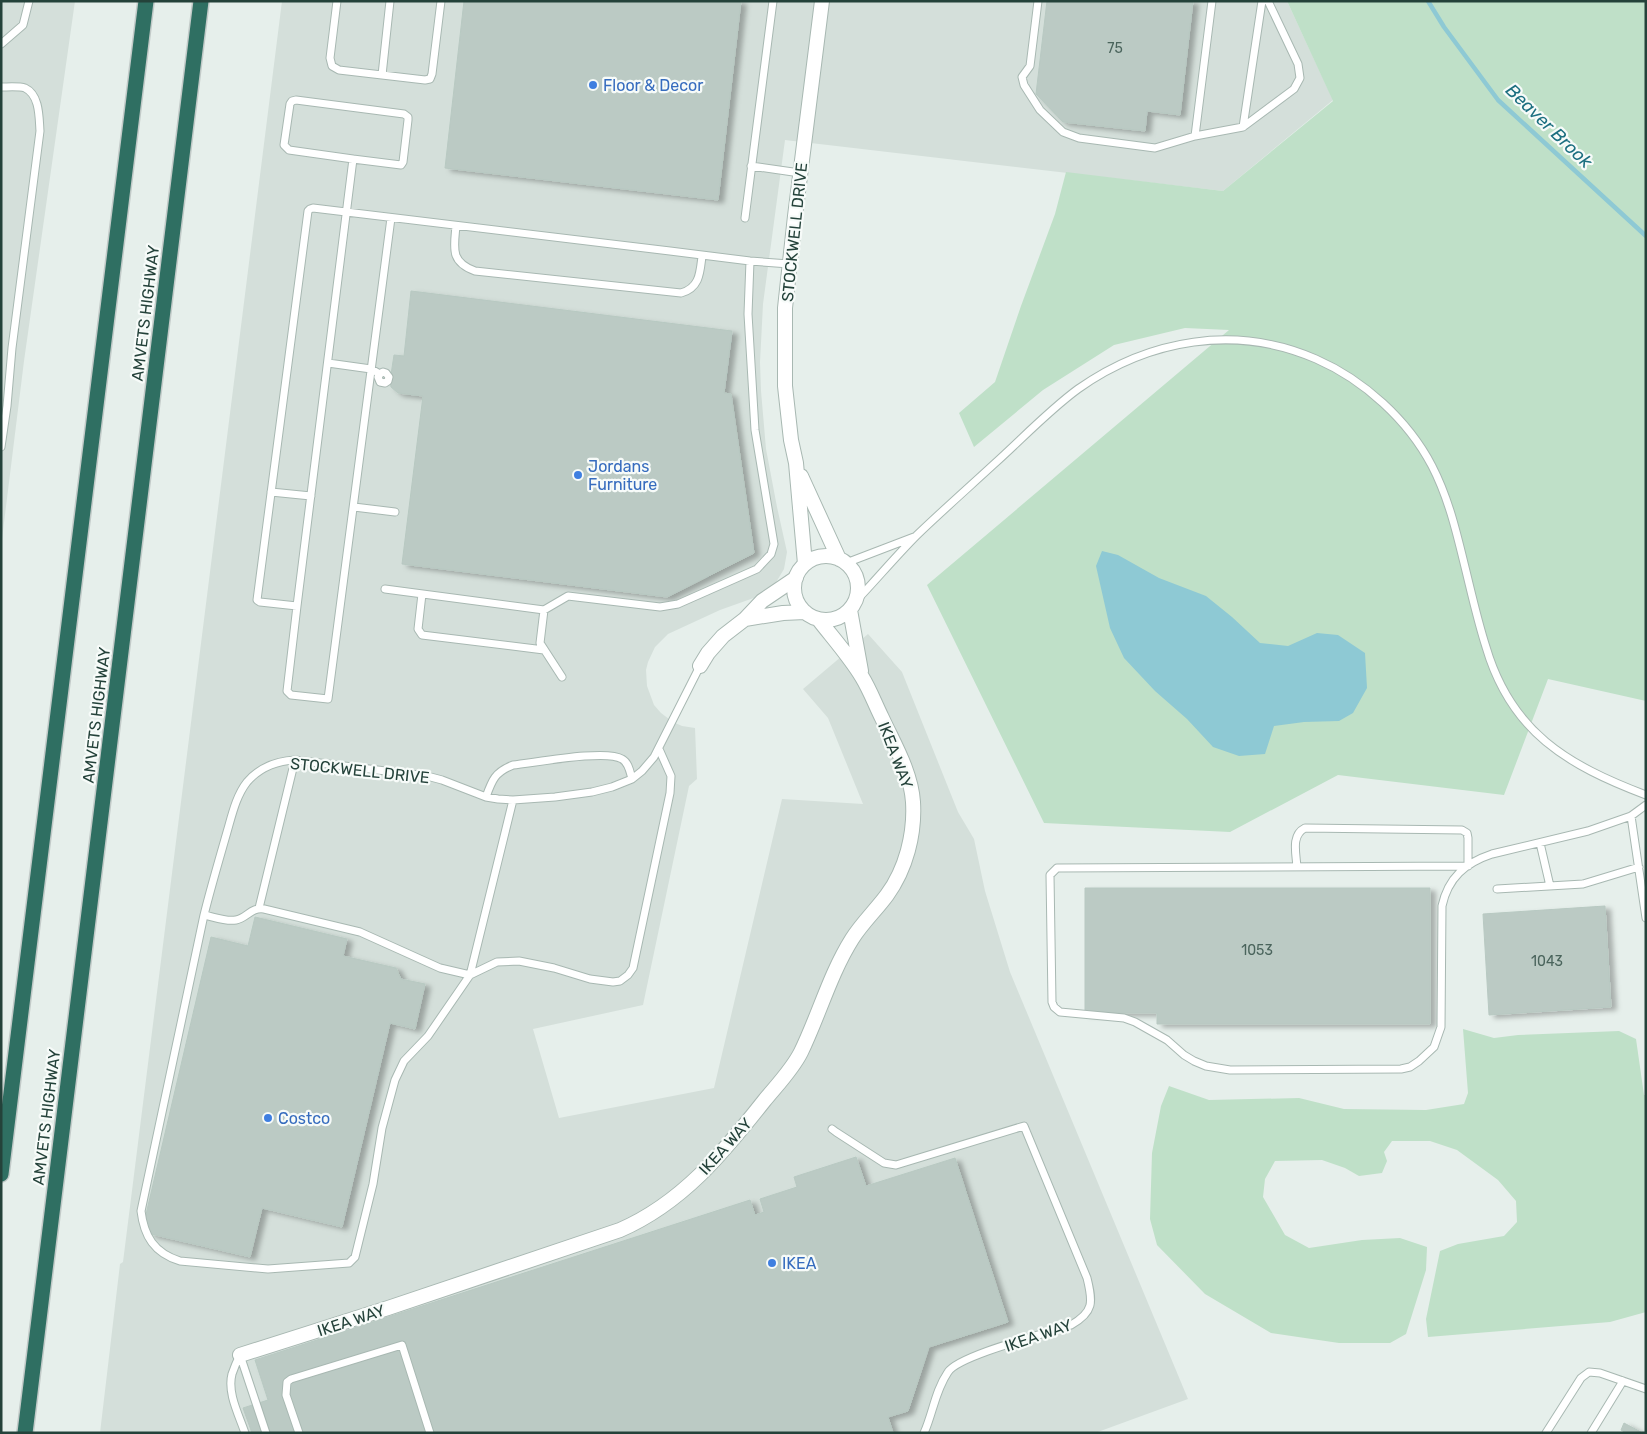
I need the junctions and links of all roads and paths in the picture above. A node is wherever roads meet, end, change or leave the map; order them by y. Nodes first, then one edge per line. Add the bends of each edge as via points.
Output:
1 (28, 1) edge
2 (146, 1) edge
3 (201, 1) edge
4 (337, 1) edge
5 (390, 1) edge
6 (441, 1) edge
7 (773, 1) edge
8 (822, 1) edge
9 (1038, 1) edge
10 (1212, 1) edge
11 (1262, 1) edge
12 (1268, 1) edge
13 (1, 44) edge
14 (382, 75) junction
15 (1, 87) edge
16 (1243, 127) junction
17 (1195, 136) junction
18 (353, 159) junction
19 (751, 166) junction
20 (800, 173) junction
21 (347, 213) junction
22 (391, 218) junction
23 (744, 218) dead end
24 (456, 226) junction
25 (702, 256) junction
26 (750, 262) junction
27 (789, 264) junction
28 (328, 363) junction
29 (372, 369) junction
30 (387, 382) dead end
31 (1, 447) edge
32 (796, 464) junction
33 (271, 492) junction
34 (311, 496) junction
35 (354, 507) junction
36 (395, 512) dead end
37 (917, 536) junction
38 (842, 561) junction
39 (805, 564) junction
40 (796, 578) junction
41 (385, 589) dead end
42 (422, 594) junction
43 (298, 606) junction
44 (853, 606) junction
45 (544, 610) junction
46 (805, 612) junction
47 (745, 618) junction
48 (819, 620) junction
49 (544, 650) junction
50 (700, 666) joint
51 (862, 676) junction
52 (562, 677) dead end
53 (659, 749) junction
54 (295, 760) junction
55 (632, 779) junction
56 (1646, 795) edge
57 (486, 797) junction
58 (513, 800) junction
59 (1646, 805) edge
60 (1631, 816) junction
61 (1540, 843) junction
62 (1468, 866) junction
63 (1296, 867) junction
64 (1639, 867) junction
65 (1550, 886) junction
66 (1497, 889) dead end
67 (258, 908) junction
68 (204, 915) junction
69 (1646, 918) edge
70 (470, 975) junction
71 (832, 1128) dead end
72 (1, 1174) edge
73 (240, 1355) junction
74 (1623, 1381) junction
75 (1646, 1389) edge
76 (25, 1433) edge
77 (244, 1433) edge
78 (266, 1433) edge
79 (299, 1433) edge
80 (430, 1433) edge
81 (924, 1433) edge
82 (1546, 1433) edge
83 (1591, 1433) edge

1 - 13 lane via 23,25
2 - 72 highway
3 - 76 highway, AMVETS HIGHWAY
4 - 14 lane via 330,58 332,66 339,70
5 - 14 lane
6 - 14 lane via 430,79
7 - 19 lane
8 - 20 street, STOCKWELL DRIVE
9 - 17 lane via 1030,66 1022,77 1036,106 1058,128 1078,138 1147,148
10 - 17 lane
11 - 16 lane
12 - 16 lane via 1296,57 1300,78 1289,94
15 - 31 lane via 24,88 32,93 39,112 40,131
16 - 17 lane
18 - 18 lane via 286,148 292,101 408,117 401,165
18 - 21 lane
19 - 20 lane
19 - 23 lane
20 - 27 street, STOCKWELL DRIVE
21 - 22 lane
21 - 28 lane
21 - 33 lane via 308,211
22 - 24 lane
22 - 29 lane
24 - 25 lane
24 - 25 lane via 455,255 459,262 475,271 681,293 696,284
25 - 26 lane
26 - 27 lane
26 - 45 lane via 748,314 754,430 774,544 771,554 757,569 678,604 660,607 568,596
27 - 32 street, STOCKWELL DRIVE via 784,358
28 - 29 lane
28 - 34 lane
29 - 30 lane via 387,374
29 - 35 lane
32 - 38 street, STOCKWELL DRIVE
32 - 39 street, STOCKWELL DRIVE
33 - 34 lane
33 - 43 lane via 258,602
34 - 43 lane
35 - 36 lane
35 - 43 lane via 328,699 291,695 287,691
37 - 38 lane via 878,552
37 - 44 lane
37 - 56 lane via 1052,411 1076,391 1123,362 1148,352 1212,341 1238,340 1300,352 1328,364 1382,403 1418,442 1432,465 1453,519 1494,670 1528,727 1586,770
38 - 39 street via 825,556
38 - 44 street via 858,581
39 - 40 street
40 - 46 street via 794,591
40 - 47 street, STOCKWELL DRIVE via 762,601
41 - 42 lane
42 - 45 lane
42 - 49 lane via 418,629 422,635
44 - 48 street via 839,618
44 - 51 street, IKEA WAY via 856,652
45 - 49 lane via 540,643
46 - 47 street
46 - 48 street
47 - 50 street, STOCKWELL DRIVE via 716,642
48 - 51 street, IKEA WAY
49 - 52 lane
50 - 53 lane, STOCKWELL DRIVE
51 - 73 street, IKEA WAY via 907,776 913,801 913,821 906,859 887,895 852,938 804,1046 789,1071 712,1162 652,1215 620,1230 389,1312
53 - 55 lane, STOCKWELL DRIVE via 648,765
53 - 70 lane via 671,776 670,793 633,968 628,976 620,981 604,981 519,961 497,962
54 - 57 lane, STOCKWELL DRIVE via 427,776
54 - 67 lane
54 - 68 lane, STOCKWELL DRIVE via 267,767 244,786 235,806
55 - 57 lane via 627,763 621,758 605,755 578,757 506,768 495,776
55 - 58 lane, STOCKWELL DRIVE via 592,792
57 - 58 lane, STOCKWELL DRIVE
58 - 70 lane
59 - 60 lane
60 - 61 lane
60 - 64 lane
61 - 62 lane via 1492,854
61 - 65 lane
62 - 63 lane
62 - 63 lane via 1468,838 1462,830 1305,828 1296,836
62 - 63 lane via 1451,881 1442,906 1441,1027 1438,1039 1434,1047 1410,1067 1216,1068 1194,1061 1167,1040 1135,1022 1124,1018 1060,1012 1054,1007 1050,875 1057,868
64 - 65 lane via 1583,884
64 - 69 lane
65 - 66 lane
67 - 68 lane via 242,918 229,921
67 - 70 lane via 360,932 440,968
68 - 70 lane, STOCKWELL DRIVE via 141,1211 145,1229 155,1247 169,1258 180,1261 268,1270 352,1261 395,1080 404,1061 428,1036
71 - 81 lane, IKEA WAY via 884,1163 896,1166 1024,1126 1087,1278 1090,1307 1083,1319 977,1355 949,1370 939,1388
73 - 77 lane via 231,1385
73 - 78 lane
74 - 75 lane
74 - 82 lane via 1589,1372 1581,1378
74 - 83 lane
79 - 80 lane via 286,1395 287,1382 402,1345

